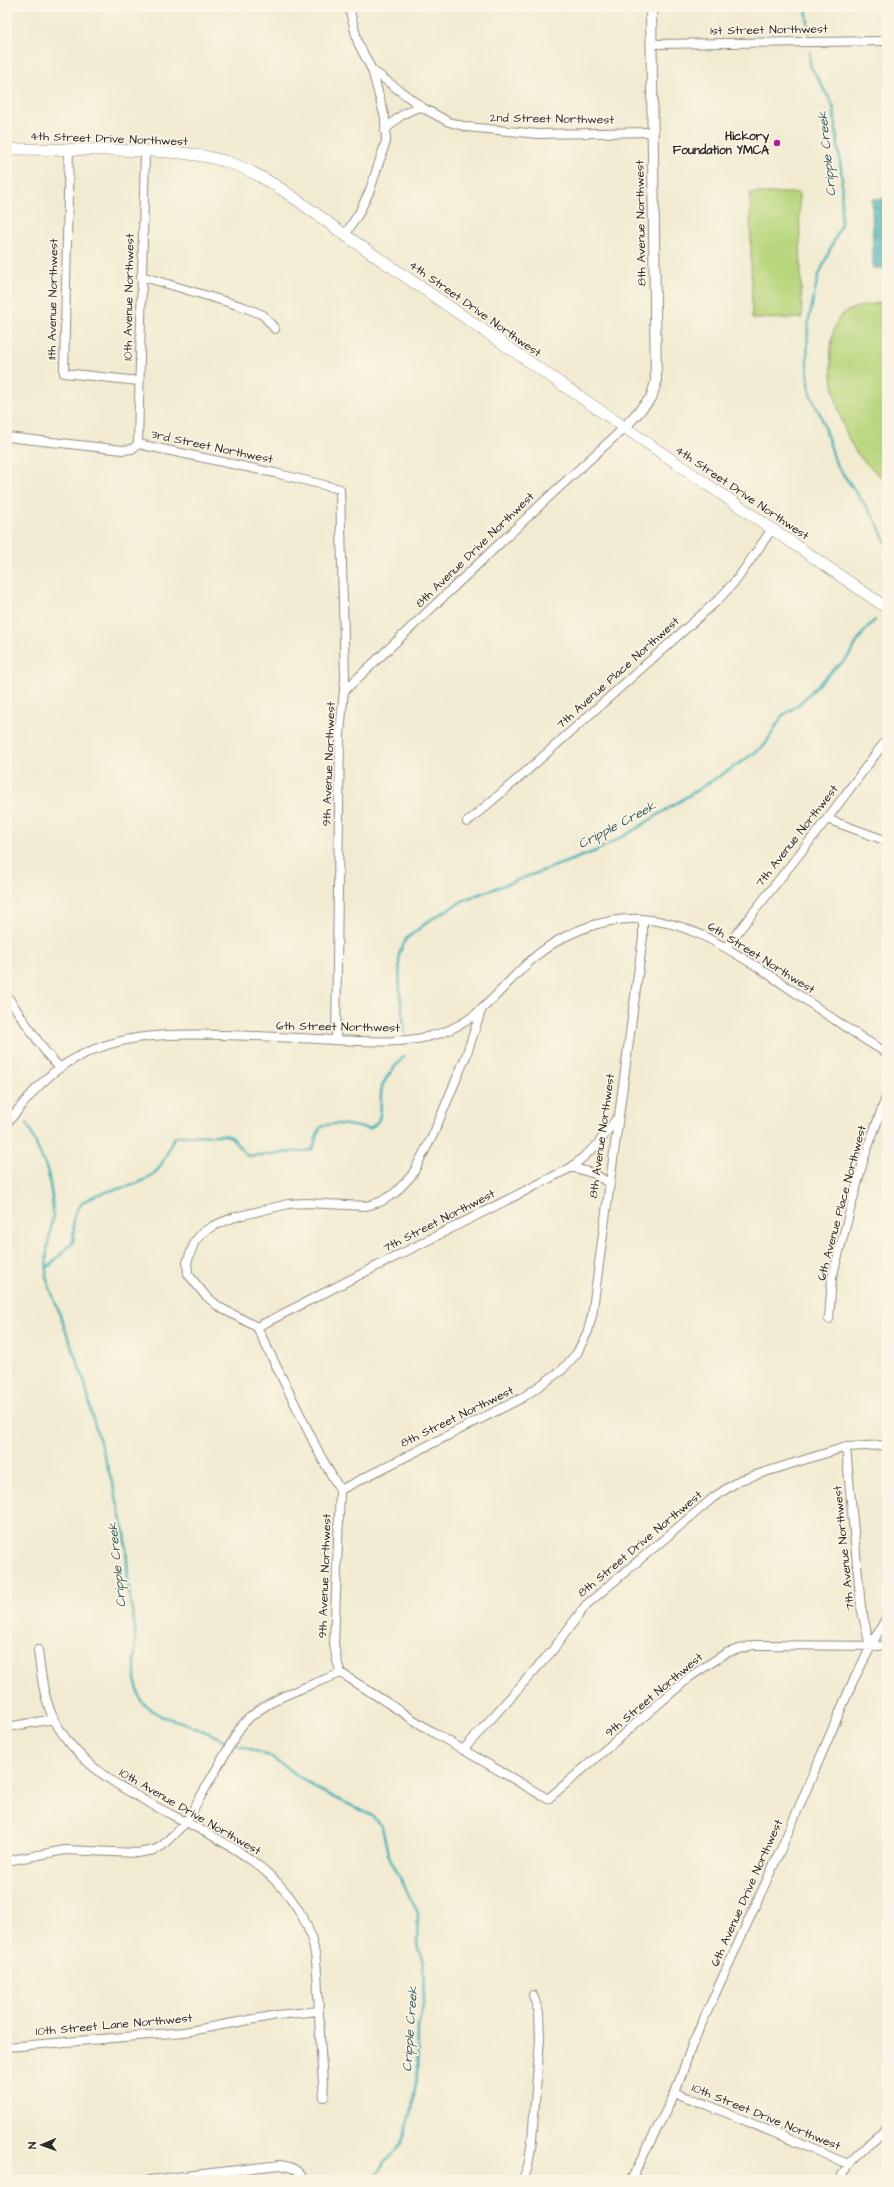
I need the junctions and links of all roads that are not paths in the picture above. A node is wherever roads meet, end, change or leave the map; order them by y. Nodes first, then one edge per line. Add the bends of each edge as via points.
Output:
1 (349, 7) edge
2 (651, 7) edge
3 (887, 41) edge
4 (652, 44) junction
5 (372, 70) junction
6 (420, 107) junction
7 (385, 131) junction
8 (652, 132) junction
9 (7, 149) edge
10 (68, 149) junction
11 (145, 151) junction
12 (345, 235) junction
13 (141, 276) junction
14 (275, 329) dead end
15 (139, 381) junction
16 (624, 428) junction
17 (7, 437) edge
18 (138, 444) junction
19 (340, 489) joint
20 (772, 529) junction
21 (887, 608) edge
22 (344, 691) junction
23 (887, 739) edge
24 (827, 819) junction
25 (467, 822) dead end
26 (887, 841) edge
27 (643, 919) junction
28 (726, 947) junction
29 (7, 996) edge
30 (482, 1011) junction
31 (336, 1040) junction
32 (887, 1053) edge
33 (60, 1068) junction
34 (887, 1095) edge
35 (617, 1117) junction
36 (7, 1123) edge
37 (572, 1167) junction
38 (610, 1184) junction
39 (829, 1319) dead end
40 (257, 1327) junction
41 (577, 1353) joint
42 (887, 1445) edge
43 (846, 1447) junction
44 (340, 1490) junction
45 (887, 1616) edge
46 (870, 1646) junction
47 (887, 1646) edge
48 (38, 1650) dead end
49 (341, 1673) junction
50 (54, 1719) junction
51 (7, 1728) edge
52 (464, 1750) junction
53 (186, 1822) junction
54 (7, 1861) edge
55 (534, 1995) dead end
56 (318, 2011) junction
57 (7, 2047) edge
58 (675, 2093) junction
59 (324, 2097) dead end
60 (887, 2127) edge
61 (848, 2164) junction
62 (150, 2180) edge
63 (304, 2180) edge
64 (523, 2180) edge
65 (631, 2180) edge
66 (840, 2180) edge

1 - 5 street via 358,43
2 - 4 street, 8th Avenue Northwest
3 - 4 street, 1st Street Northwest
4 - 8 street, 8th Avenue Northwest
5 - 6 street, 2nd Street Northwest
5 - 7 street via 385,118
6 - 7 street via 396,118
6 - 8 street, 2nd Street Northwest via 449,122 484,130 538,134
7 - 12 street via 386,141 370,190
8 - 16 street, 8th Avenue Northwest via 656,382 651,398
9 - 10 main road, 4th Street Drive Northwest
10 - 11 main road, 4th Street Drive Northwest
10 - 15 street, 11th Avenue Northwest via 64,374
11 - 12 main road, 4th Street Drive Northwest via 192,154 237,166 275,184
11 - 13 street, 10th Avenue Northwest
12 - 16 main road, 4th Street Drive Northwest
13 - 14 street via 244,307 263,315
13 - 15 street, 10th Avenue Northwest
15 - 18 street, 10th Avenue Northwest
16 - 20 main road, 4th Street Drive Northwest
16 - 22 street, 8th Avenue Drive Northwest
17 - 18 street, 3rd Street Northwest via 123,450 132,449
18 - 19 street, 3rd Street Northwest
19 - 22 street, 9th Avenue Northwest via 345,625
20 - 21 main road, 4th Street Drive Northwest
20 - 25 street, 7th Avenue Place Northwest via 738,578 719,599
22 - 31 street, 9th Avenue Northwest via 340,734
23 - 24 street, 7th Avenue Northwest
24 - 26 street
24 - 28 street, 7th Avenue Northwest
27 - 28 street, 6th Street Northwest via 686,928
27 - 30 street, 6th Street Northwest via 598,924 561,939 529,962
27 - 35 street, 8th Avenue Northwest via 643,937
28 - 32 street, 6th Street Northwest
29 - 33 street via 47,1054
30 - 31 street, 6th Street Northwest via 452,1028 425,1037 389,1042
30 - 40 street via 434,1135 404,1185 380,1202 366,1206 306,1203 288,1204 253,1212 213,1226 195,1241 187,1262 188,1274 219,1308
31 - 33 street, 6th Street Northwest via 154,1034 108,1045 78,1057
33 - 36 street, 6th Street Northwest via 33,1091
34 - 39 street, 6th Avenue Place Northwest via 864,1158 832,1278
35 - 37 street, 7th Street Northwest via 597,1145
35 - 38 street, 8th Avenue Northwest
37 - 38 street via 595,1174
37 - 40 street, 7th Street Northwest
38 - 41 street, 8th Avenue Northwest via 592,1316
40 - 44 street
41 - 44 street, 8th Street Northwest via 558,1374 522,1398
42 - 43 street, 8th Street Drive Northwest
43 - 46 street, 7th Avenue Northwest via 861,1606
43 - 52 street, 8th Street Drive Northwest via 740,1480 709,1501 586,1605 552,1651
44 - 49 street, 9th Avenue Northwest via 334,1644
45 - 46 street, 6th Avenue Drive Northwest
46 - 47 street, 9th Street Northwest
46 - 52 street, 9th Street Northwest via 753,1645 726,1653 691,1676 548,1799
46 - 58 street, 6th Avenue Drive Northwest via 692,2045
48 - 50 street, 10th Avenue Drive Northwest via 44,1688
49 - 52 street
49 - 53 street via 263,1707 250,1716 240,1728
50 - 51 street
50 - 53 street, 10th Avenue Drive Northwest via 74,1748 100,1773
53 - 54 street via 162,1846 147,1852 65,1850
53 - 56 street, 10th Avenue Drive Northwest via 254,1862 291,1899 306,1925 312,1942 317,1971
55 - 64 street via 539,2013 540,2039 532,2140 528,2167
56 - 57 street, 10th Street Lane Northwest via 277,2015 184,2032
56 - 59 street, 10th Avenue Drive Northwest
58 - 61 street, 10th Street Drive Northwest
58 - 65 street, 6th Avenue Drive Northwest
60 - 61 street
61 - 66 street
62 - 63 street via 280,2165 298,2171

